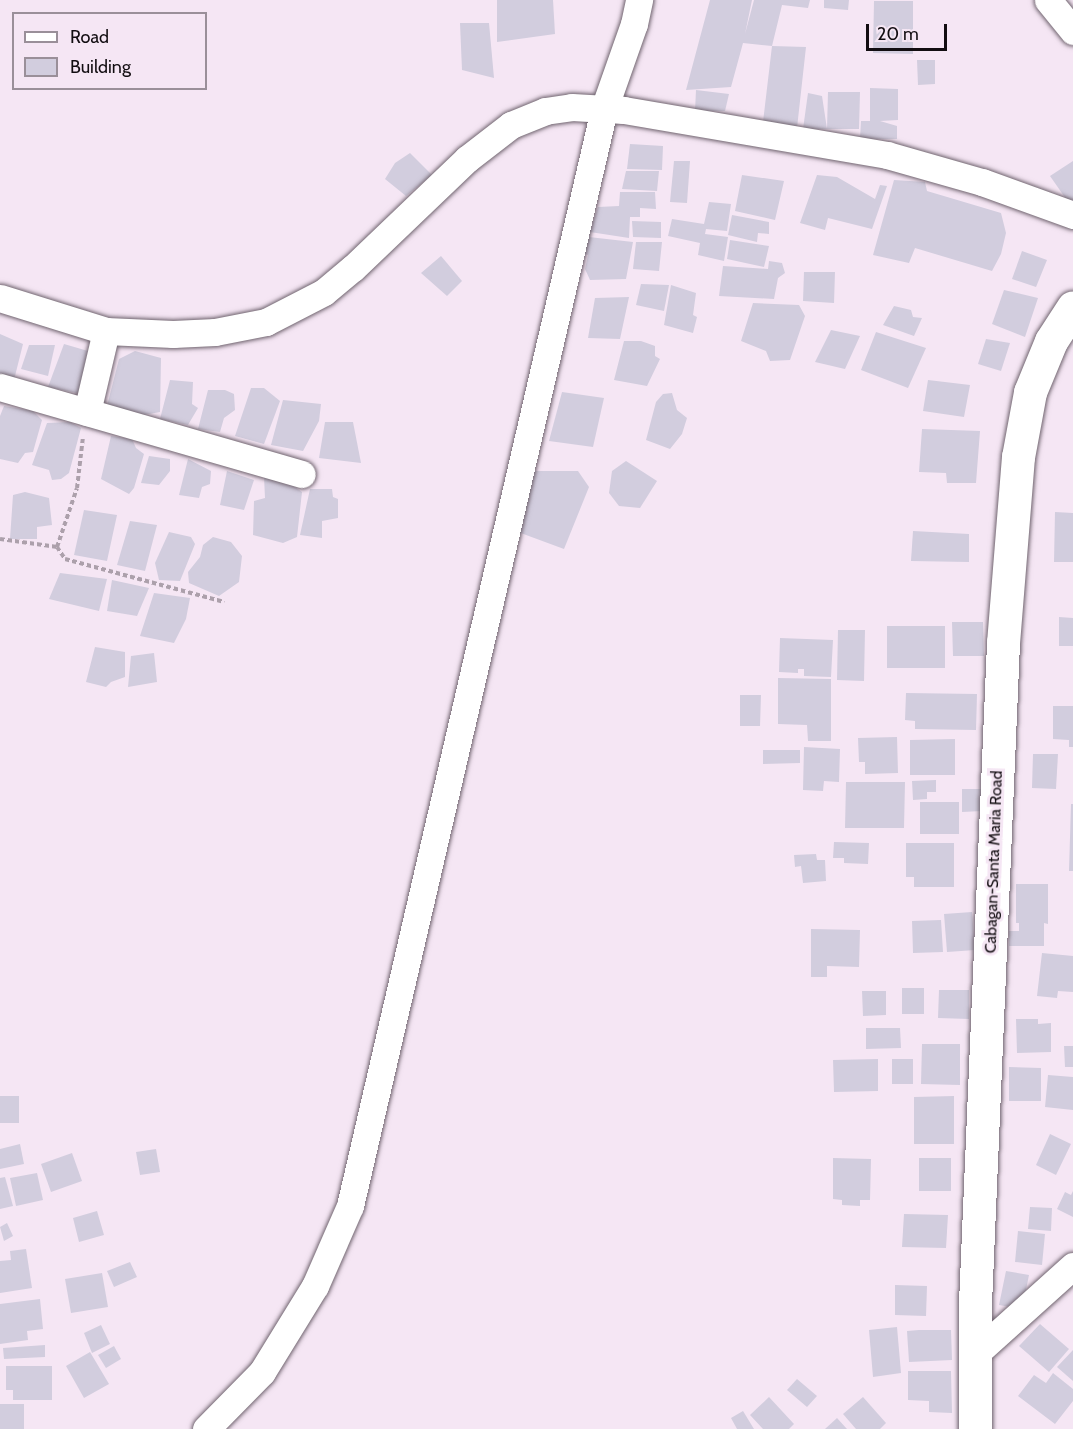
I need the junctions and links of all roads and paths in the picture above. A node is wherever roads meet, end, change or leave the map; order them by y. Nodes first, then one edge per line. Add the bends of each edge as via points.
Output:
1 (639, 0) edge
2 (1047, 0) edge
3 (1073, 31) edge
4 (604, 109) junction
5 (1073, 215) edge
6 (0, 298) edge
7 (1073, 307) edge
8 (106, 331) junction
9 (0, 387) edge
10 (87, 412) junction
11 (302, 474) dead end
12 (0, 539) edge
13 (57, 547) junction
14 (224, 602) dead end
15 (1073, 1266) edge
16 (974, 1355) junction
17 (206, 1429) edge
18 (975, 1429) edge

1 - 4 street
2 - 3 street
4 - 5 street via 887,155 982,182
4 - 8 street via 572,107 545,111 511,125 467,159 324,292 266,322 215,332
4 - 17 street via 350,1206 315,1286 262,1372
6 - 8 street
7 - 16 main road, Cabagan-Santa Maria Road via 1051,341 1030,392 1018,457 1003,643
8 - 10 street
9 - 10 street
10 - 11 street
10 - 13 path via 77,488
12 - 13 path
13 - 14 path via 65,559
15 - 16 street
16 - 18 main road, Cabagan-Santa Maria Road

